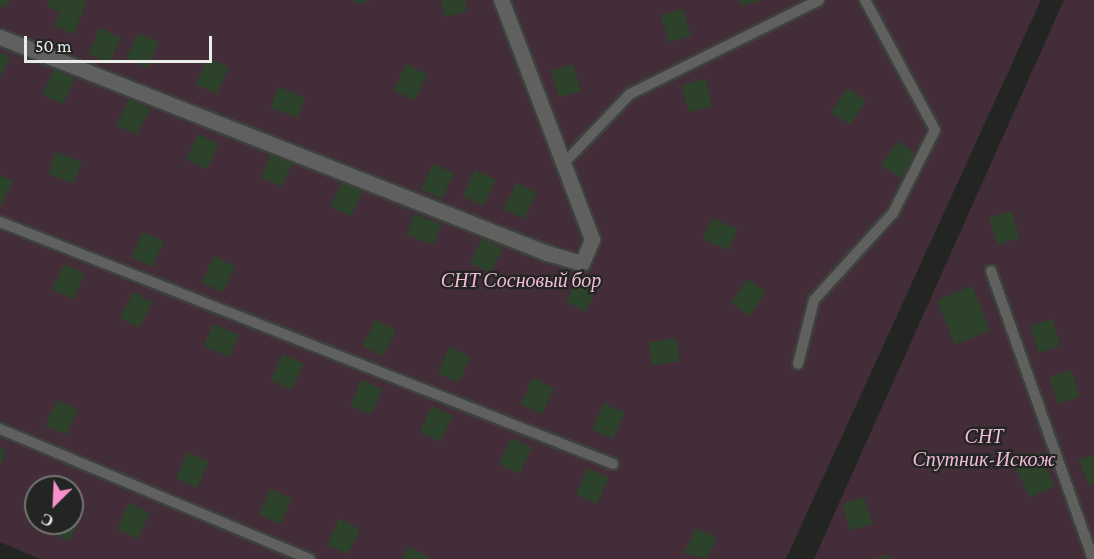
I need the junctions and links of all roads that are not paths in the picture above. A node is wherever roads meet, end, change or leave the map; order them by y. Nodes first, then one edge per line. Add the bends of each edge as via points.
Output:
1 (501, 0) edge
2 (819, 0) edge
3 (865, 0) edge
4 (0, 36) edge
5 (564, 163) junction
6 (0, 222) edge
7 (991, 272) dead end
8 (798, 364) dead end
9 (0, 429) edge
10 (613, 464) dead end
11 (310, 559) edge
12 (1093, 559) edge

1 - 5 street
2 - 5 lane via 630,94
3 - 8 lane via 935,130 893,213 814,300
4 - 5 street via 536,249 582,263 592,239
6 - 10 lane
7 - 12 lane
9 - 11 lane

